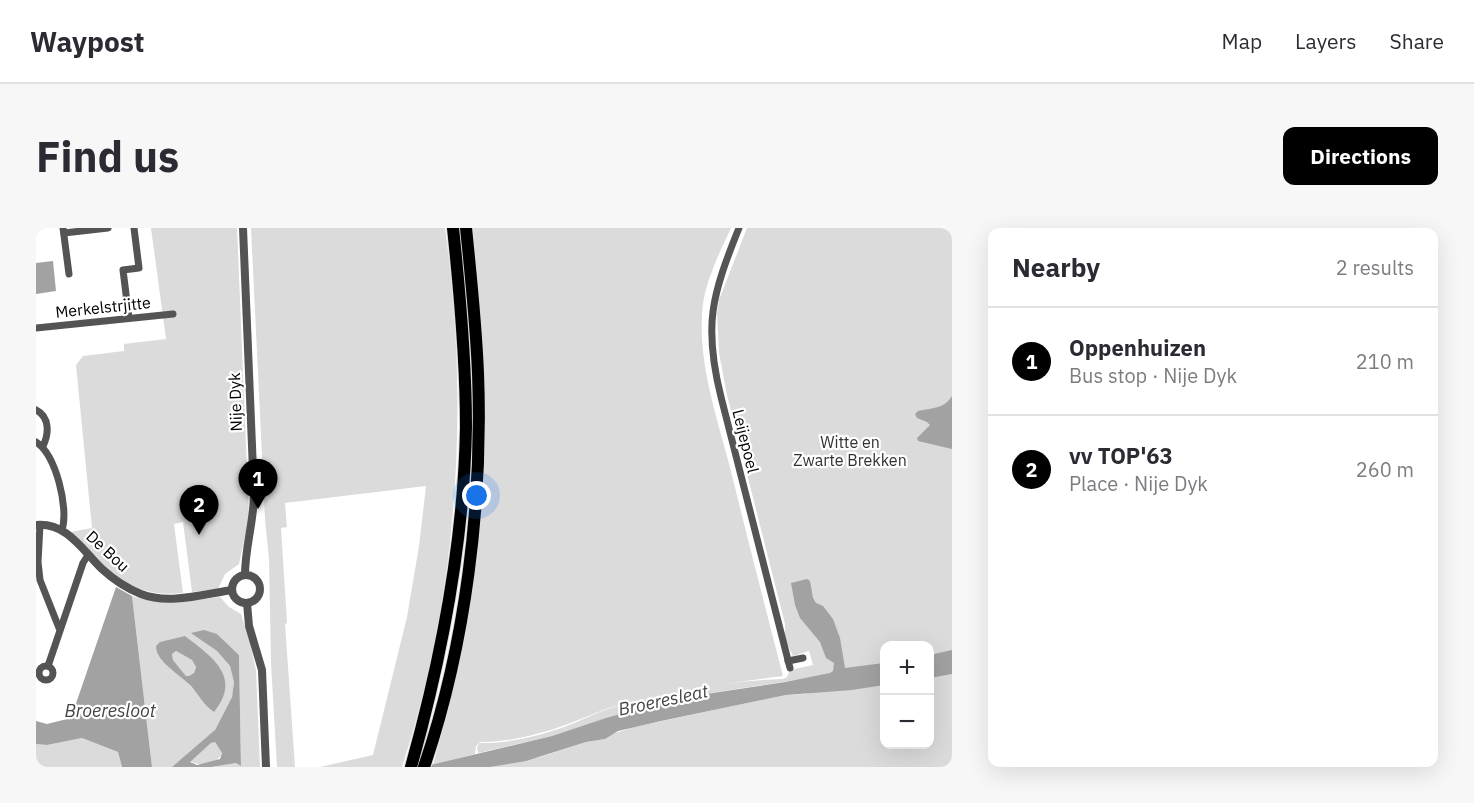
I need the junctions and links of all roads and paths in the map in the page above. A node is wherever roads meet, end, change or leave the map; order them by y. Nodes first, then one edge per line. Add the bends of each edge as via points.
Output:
1 (108, 228) edge
2 (134, 228) edge
3 (243, 228) edge
4 (453, 228) edge
5 (466, 228) edge
6 (740, 228) edge
7 (63, 231) edge
8 (69, 274) dead end
9 (173, 314) dead end
10 (129, 318) junction
11 (36, 328) edge
12 (36, 410) edge
13 (39, 444) edge
14 (38, 525) edge
15 (62, 530) junction
16 (88, 555) junction
17 (245, 574) junction
18 (232, 590) junction
19 (247, 603) junction
20 (59, 628) junction
21 (804, 658) dead end
22 (48, 666) dead end
23 (425, 765) edge
24 (266, 767) edge
25 (411, 767) edge

1 - 7 street
2 - 10 street via 139,268 123,270
3 - 17 street, Nije Dyk via 254,494
4 - 25 highway via 464,348 463,481 443,637
5 - 23 highway via 476,341 478,463 471,552 459,625
6 - 21 street, Leijepoel via 712,309 713,359 789,664
7 - 8 street
9 - 10 street, Merkelstrjitte
10 - 11 street, Merkelstrjitte
12 - 13 street via 44,416 47,429 47,437
13 - 15 street via 56,471 64,516
14 - 15 street, De Bou
14 - 20 street via 40,580
15 - 16 street, De Bou
16 - 18 street, De Bou via 118,582 148,596 188,597
16 - 20 street
17 - 18 street via 235,580
17 - 19 street via 255,578 261,588 256,599
18 - 19 street via 236,599
19 - 24 street via 249,627 262,670
20 - 22 street

